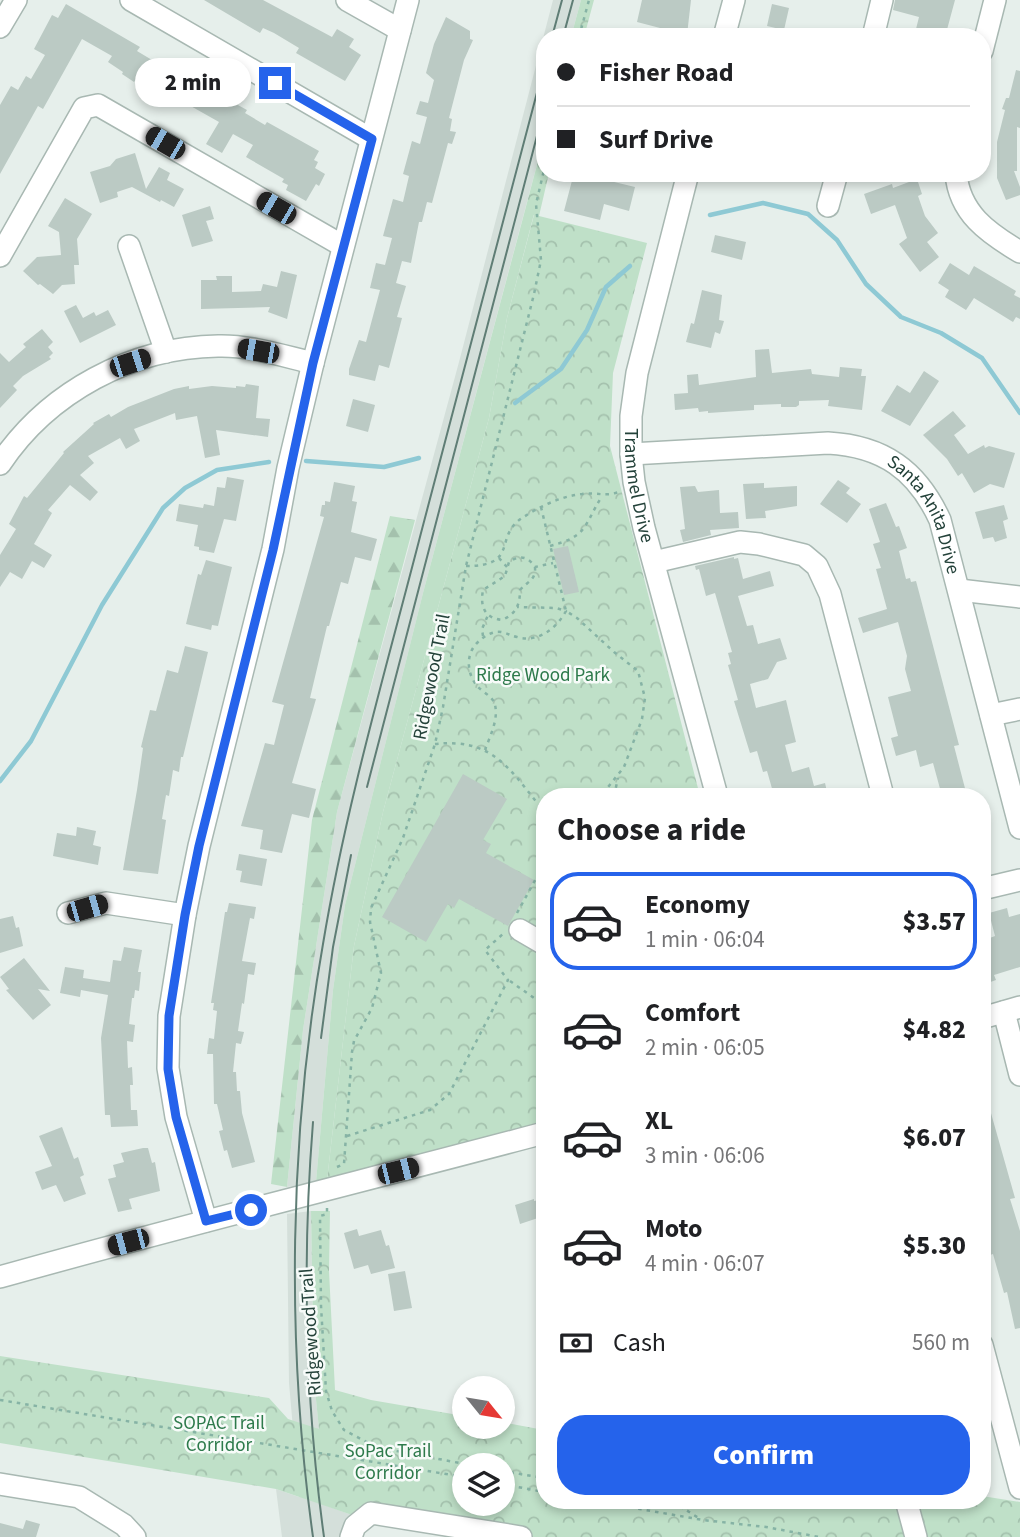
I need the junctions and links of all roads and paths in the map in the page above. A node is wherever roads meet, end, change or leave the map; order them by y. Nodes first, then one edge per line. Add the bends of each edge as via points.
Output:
1 (16, 0) edge
2 (131, 0) edge
3 (347, 0) edge
4 (408, 0) edge
5 (589, 0) edge
6 (734, 0) edge
7 (883, 0) edge
8 (995, 0) edge
9 (0, 27) edge
10 (581, 28) edge
11 (726, 28) edge
12 (875, 28) edge
13 (988, 28) edge
14 (400, 30) junction
15 (372, 139) junction
16 (541, 182) edge
17 (686, 182) edge
18 (835, 182) edge
19 (957, 182) edge
20 (828, 206) dead end
21 (1017, 244) edge
22 (129, 246) dead end
23 (343, 246) junction
24 (0, 256) edge
25 (166, 352) junction
26 (313, 363) junction
27 (631, 454) junction
28 (0, 464) edge
29 (622, 491) dead end
30 (602, 496) junction
31 (541, 507) junction
32 (550, 546) junction
33 (499, 558) junction
34 (653, 562) junction
35 (553, 563) junction
36 (466, 566) junction
37 (507, 567) junction
38 (535, 567) junction
39 (958, 590) junction
40 (1020, 597) edge
41 (517, 607) junction
42 (566, 611) junction
43 (488, 615) junction
44 (484, 637) junction
45 (1020, 709) edge
46 (991, 715) junction
47 (435, 744) junction
48 (485, 750) junction
49 (619, 775) junction
50 (608, 788) edge
51 (616, 788) edge
52 (715, 788) edge
53 (881, 788) edge
54 (536, 802) edge
55 (1020, 828) edge
56 (536, 880) edge
57 (1020, 880) edge
58 (991, 886) edge
59 (68, 913) dead end
60 (185, 915) junction
61 (513, 927) junction
62 (536, 940) edge
63 (508, 980) junction
64 (536, 999) edge
65 (1012, 1010) edge
66 (991, 1016) edge
67 (1020, 1075) edge
68 (536, 1135) edge
69 (347, 1136) junction
70 (337, 1175) dead end
71 (328, 1201) dead end
72 (206, 1221) junction
73 (0, 1278) edge
74 (991, 1379) edge
75 (0, 1400) edge
76 (452, 1462) edge
77 (515, 1473) edge
78 (452, 1475) edge
79 (536, 1477) edge
80 (0, 1484) edge
81 (515, 1486) edge
82 (1020, 1488) edge
83 (536, 1490) edge
84 (640, 1509) edge
85 (685, 1509) edge
86 (908, 1509) edge
87 (703, 1520) junction
88 (135, 1537) edge
89 (351, 1537) edge
90 (521, 1537) edge
91 (819, 1537) edge
92 (916, 1537) edge

1 - 9 street
2 - 15 street
3 - 14 street
4 - 14 street
5 - 10 path
6 - 11 street
7 - 12 street
8 - 13 street
14 - 15 street
15 - 23 street
16 - 36 path, Ridgewood Trail via 536,204 541,260
17 - 27 street, Trammel Drive via 637,373
18 - 20 street
19 - 21 street via 975,220 989,233
22 - 25 street
23 - 24 street via 98,105 84,108
23 - 26 street
25 - 26 street via 220,346
25 - 28 street via 89,380 49,410
26 - 60 street
27 - 34 street, Trammel Drive
27 - 39 street, Santa Anita Drive via 828,443 853,444 876,452 898,464 930,499
29 - 30 path
30 - 31 path via 581,494
30 - 32 path via 577,537
31 - 32 path
31 - 33 path via 511,528
32 - 35 path
33 - 36 path via 482,566
33 - 37 path
34 - 52 street, Trammel Drive
34 - 53 street via 740,542 804,555 817,566 831,594
35 - 38 path
35 - 42 path
36 - 47 path, Ridgewood Trail
37 - 38 path via 519,557
37 - 43 path via 505,576 483,590 482,608
38 - 41 path via 536,574 520,590
39 - 40 street
39 - 46 street, Santa Anita Drive
41 - 42 path
41 - 43 path via 502,621
42 - 44 path via 551,630 538,637 499,632
42 - 49 path via 638,671 645,698 642,719
43 - 44 path
44 - 48 path via 470,653 469,669 494,703 494,724
45 - 46 street
46 - 55 street, Santa Anita Drive
47 - 48 path via 465,743
47 - 69 path, Ridgewood Trail via 403,838 371,908 381,973 372,1008 354,1041
48 - 54 path via 505,763
49 - 50 path
49 - 51 path
56 - 61 path
57 - 58 street
59 - 60 street via 106,903
60 - 72 street via 169,1016 168,1069 176,1117
61 - 62 street
61 - 63 path via 485,950
63 - 64 path
63 - 69 path via 449,1094 430,1110
65 - 66 street
65 - 67 street
68 - 72 street
69 - 70 path, Ridgewood Trail via 344,1164 337,1166
71 - 76 path, Ridgewood Trail via 327,1214 320,1216 321,1306 326,1391 332,1411 344,1430 376,1447
72 - 73 street
74 - 82 street
75 - 78 path
77 - 79 path
80 - 88 street via 79,1497
81 - 83 path
84 - 87 path
85 - 87 path
86 - 92 street
87 - 91 path
89 - 90 street via 355,1525 371,1513

